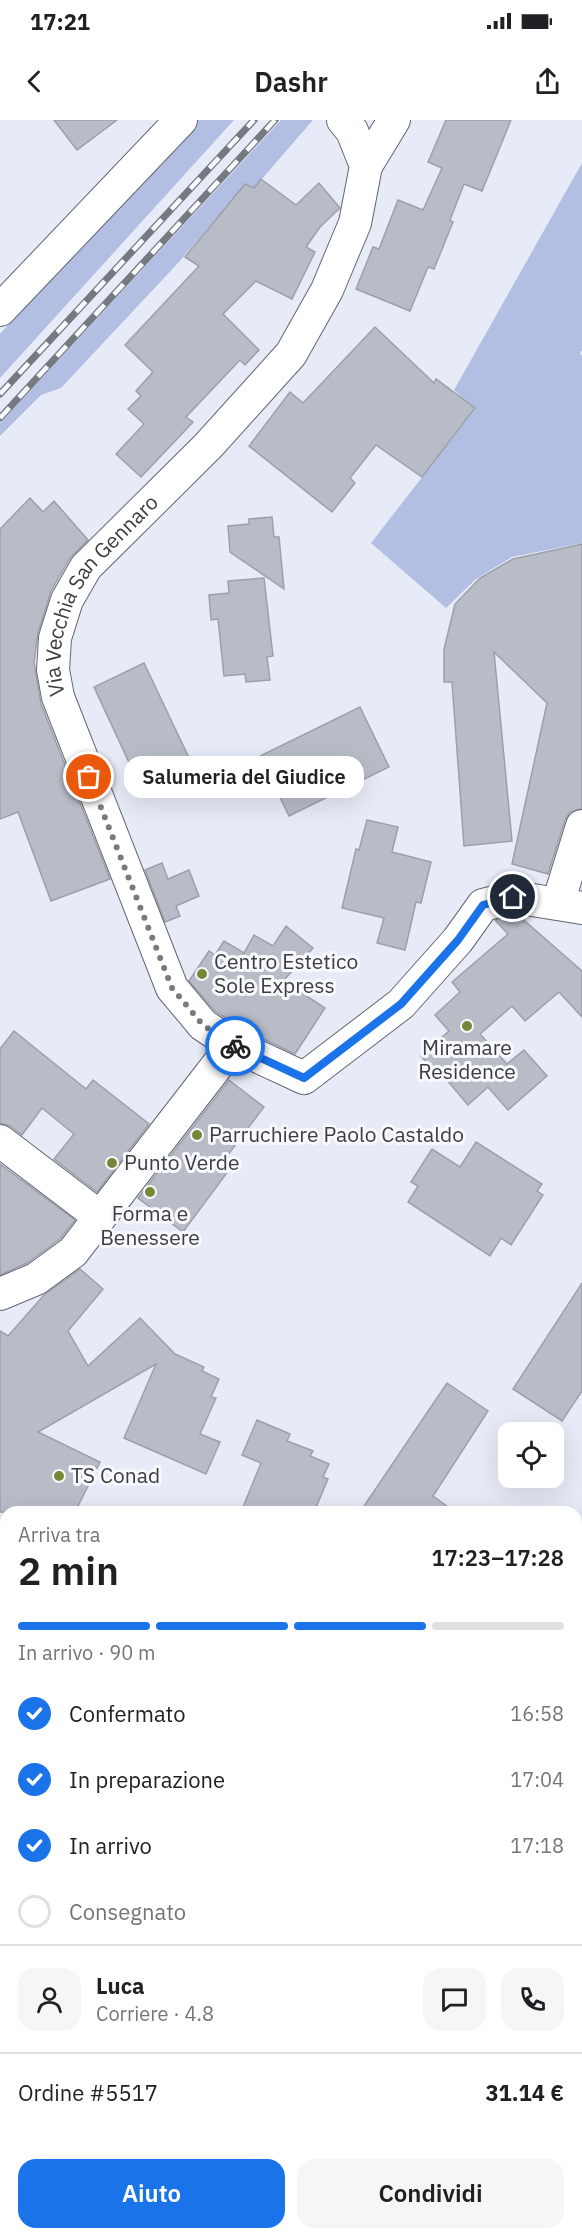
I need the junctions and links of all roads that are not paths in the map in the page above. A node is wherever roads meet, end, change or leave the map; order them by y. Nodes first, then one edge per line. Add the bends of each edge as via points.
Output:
1 (181, 120) edge
2 (343, 120) edge
3 (394, 120) edge
4 (366, 166) junction
5 (0, 310) edge
6 (582, 826) edge
7 (570, 906) edge
8 (233, 1045) junction
9 (0, 1141) edge
10 (100, 1216) junction
11 (0, 1294) edge

1 - 5 street
2 - 4 street via 352,131
3 - 4 street
4 - 8 street, Via Vecchia San Gennaro via 355,223 327,290 291,354 208,446 86,567 67,600 55,639 53,670 58,697 172,988 203,1025
6 - 7 street
7 - 8 street, Via Vecchia San Gennaro via 513,897 483,905 458,940 401,1004 304,1078
8 - 10 street
9 - 10 street
10 - 11 street via 73,1252 36,1279

